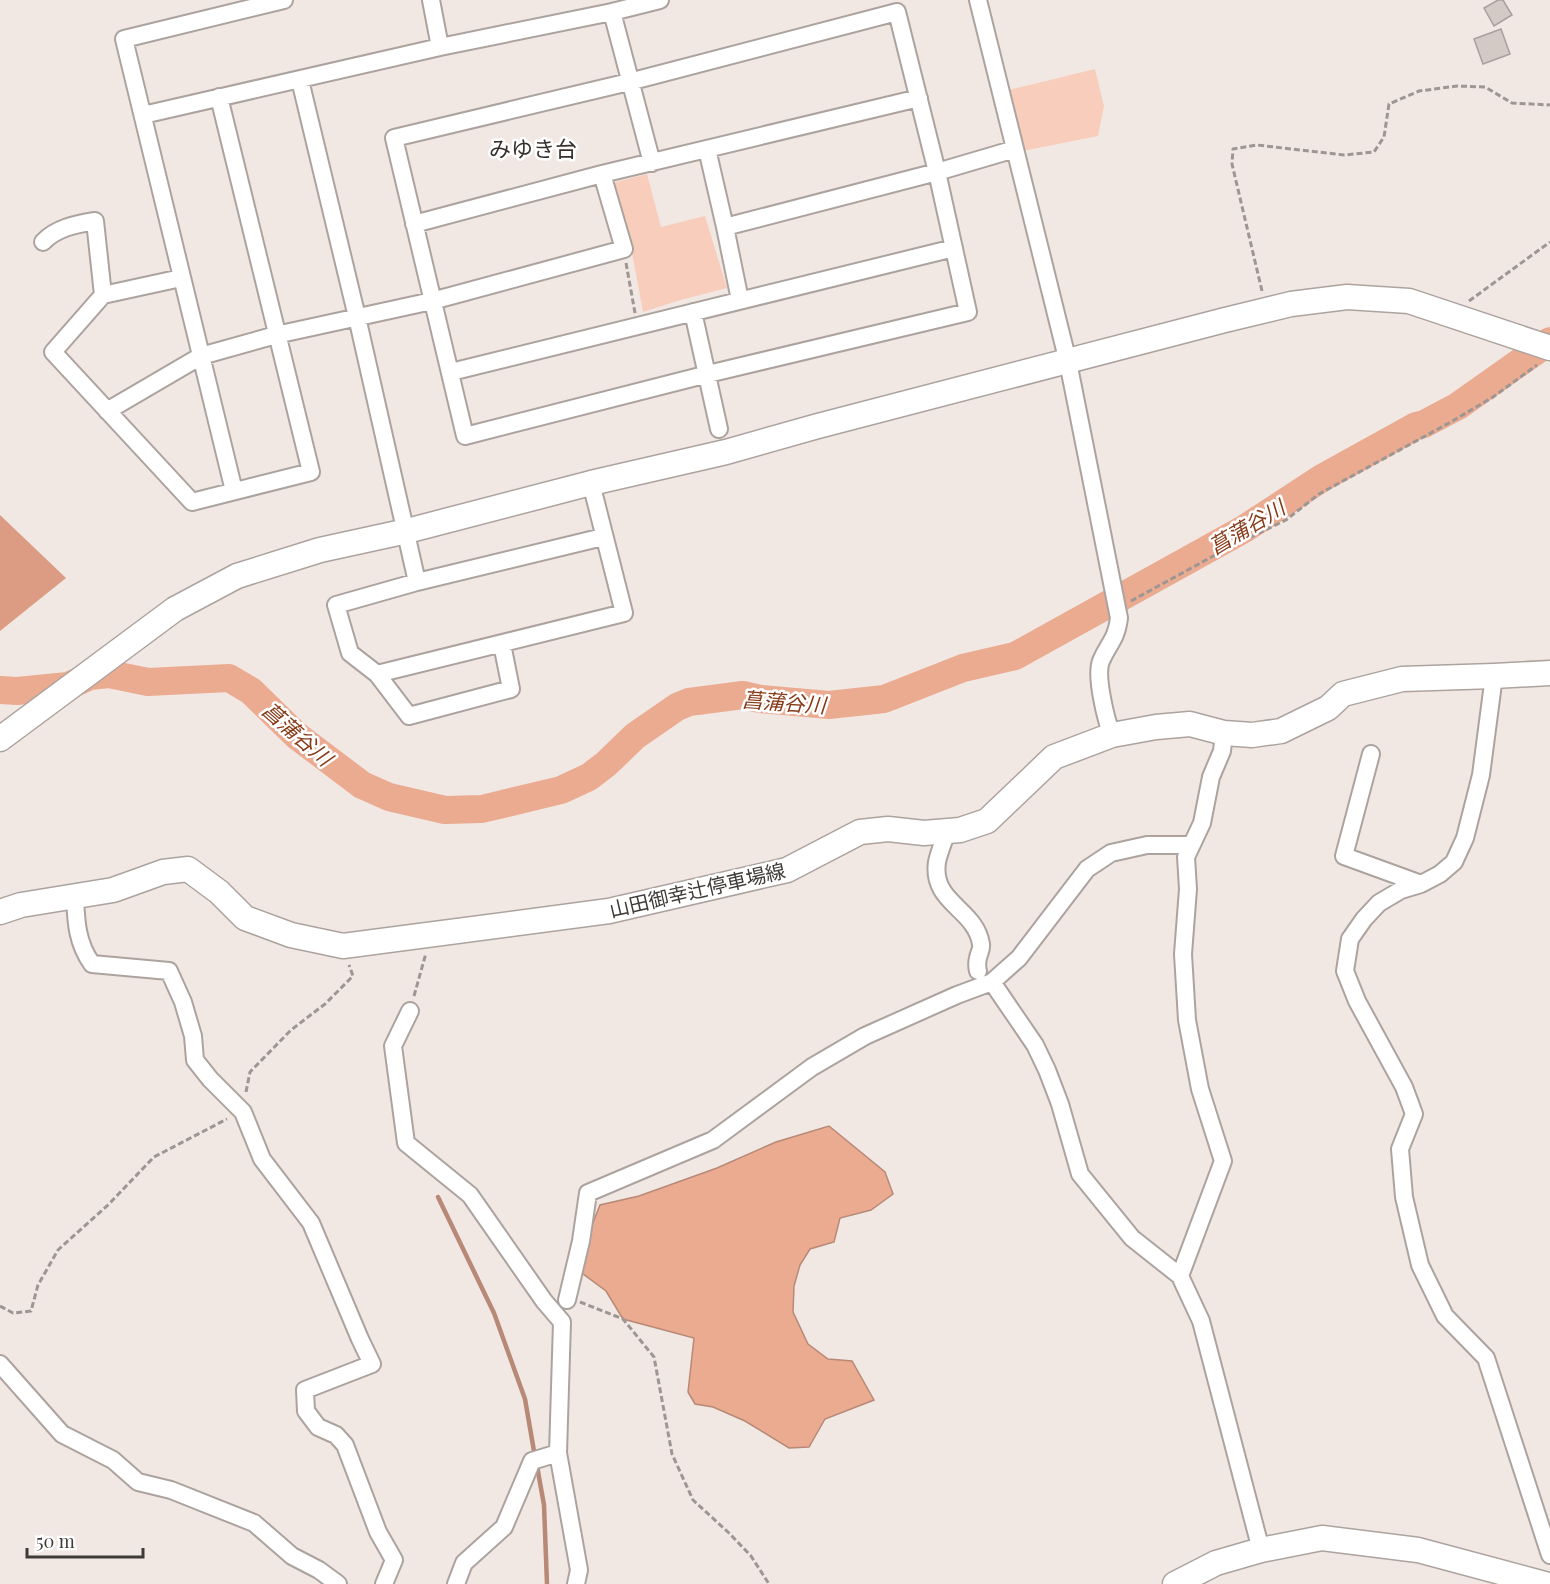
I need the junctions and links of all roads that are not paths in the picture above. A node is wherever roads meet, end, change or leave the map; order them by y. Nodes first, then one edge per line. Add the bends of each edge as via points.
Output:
1 (284, 0) edge
2 (431, 0) edge
3 (660, 0) edge
4 (978, 0) edge
5 (232, 6) edge
6 (612, 12) junction
7 (440, 47) junction
8 (300, 80) junction
9 (629, 82) junction
10 (219, 98) junction
11 (919, 98) junction
12 (143, 115) junction
13 (707, 148) junction
14 (1015, 149) junction
15 (652, 163) junction
16 (937, 172) junction
17 (602, 174) junction
18 (414, 224) junction
19 (725, 227) junction
20 (43, 242) dead end
21 (954, 248) junction
22 (181, 278) junction
23 (103, 295) junction
24 (740, 300) junction
25 (432, 301) junction
26 (693, 312) junction
27 (357, 317) junction
28 (276, 335) junction
29 (1546, 354) edge
30 (201, 356) junction
31 (1068, 362) junction
32 (451, 372) junction
33 (708, 374) junction
34 (107, 411) junction
35 (719, 429) dead end
36 (591, 483) junction
37 (234, 492) junction
38 (407, 531) junction
39 (603, 537) junction
40 (417, 582) junction
41 (501, 644) junction
42 (1550, 673) edge
43 (377, 674) junction
44 (1494, 676) junction
45 (1224, 733) junction
46 (1112, 735) junction
47 (0, 739) edge
48 (1371, 754) dead end
49 (947, 831) junction
50 (1191, 845) junction
51 (1421, 884) junction
52 (75, 897) junction
53 (0, 912) edge
54 (978, 971) dead end
55 (992, 982) junction
56 (410, 1011) road end
57 (1180, 1276) junction
58 (567, 1300) road end
59 (0, 1364) edge
60 (558, 1454) junction
61 (1261, 1550) junction
62 (1550, 1555) edge
63 (338, 1584) edge
64 (384, 1584) edge
65 (456, 1584) edge
66 (576, 1584) edge
67 (1175, 1584) edge
68 (1545, 1584) edge

1 - 5 street
2 - 7 street
3 - 6 street
4 - 14 street
5 - 12 street via 124,39
6 - 7 street
6 - 9 street
7 - 8 street
8 - 10 street
8 - 27 street
9 - 11 street via 897,12
9 - 15 street
9 - 18 street via 393,138
10 - 12 street
10 - 28 street
11 - 13 street
11 - 16 street
12 - 22 street
13 - 15 street
13 - 19 street
14 - 16 street
14 - 31 street
15 - 17 street
16 - 19 street
16 - 21 street
17 - 18 street
17 - 25 street via 624,249
18 - 25 street
19 - 24 street
20 - 23 street via 51,233 95,221
21 - 24 street
21 - 33 street via 968,312
22 - 23 street
22 - 30 street
23 - 34 street via 53,352
24 - 26 street
25 - 27 street
25 - 32 street
26 - 32 street
26 - 33 street
27 - 28 street
27 - 38 street
28 - 30 street
28 - 37 street via 311,472
29 - 31 street via 1516,338 1409,301 1347,297 1291,304
30 - 34 street
30 - 37 street
31 - 36 street via 726,452
31 - 46 street via 1119,618 1117,633 1100,662 1098,684
32 - 33 street via 465,436
33 - 35 street
34 - 37 street via 192,502
36 - 38 street
36 - 39 street
38 - 40 street
38 - 47 street via 320,549 237,576 175,609
39 - 40 street
39 - 41 street via 624,614
40 - 43 street via 336,605 350,653
41 - 43 street
41 - 43 street via 511,689 409,716
42 - 44 street, 山田御幸辻停車場線
44 - 45 street, 山田御幸辻停車場線 via 1402,679 1344,694 1328,708 1281,731
44 - 51 street via 1481,775 1465,838 1454,862
45 - 46 street, 山田御幸辻停車場線 via 1190,724
45 - 50 street via 1202,823
46 - 49 street, 山田御幸辻停車場線 via 1054,757 987,821
48 - 51 street via 1344,856
49 - 52 street, 山田御幸辻停車場線 via 860,832 786,870 609,911 343,946 291,935 245,918 188,869 163,872 113,890
49 - 54 street via 937,862 937,878 941,891 969,918 976,932 982,946
50 - 55 street via 1147,845 1111,853 1087,869 1019,958
50 - 57 street via 1186,857 1183,954 1187,1020 1200,1089 1224,1161
51 - 62 street via 1379,903 1364,919 1350,939 1345,971 1414,1114 1400,1149 1404,1197 1420,1265 1445,1316 1486,1358
52 - 53 street, 山田御幸辻停車場線
52 - 64 street via 82,949 92,964 170,971 194,1036 195,1060 243,1112 262,1160 311,1223 372,1364 305,1390 306,1411 318,1427 336,1435 345,1445 378,1532 394,1560
55 - 57 street via 1035,1045 1047,1070 1080,1174 1132,1238
55 - 58 street via 865,1036 812,1067 713,1140 588,1192
56 - 60 street via 393,1046 406,1143 470,1195 562,1322
57 - 61 street via 1201,1321
59 - 63 street via 62,1434 112,1460 138,1482 171,1490 254,1523 291,1556
60 - 65 street via 532,1461 504,1527 464,1563
60 - 66 street via 579,1570
61 - 67 street via 1216,1563
61 - 68 street via 1333,1539 1418,1550

